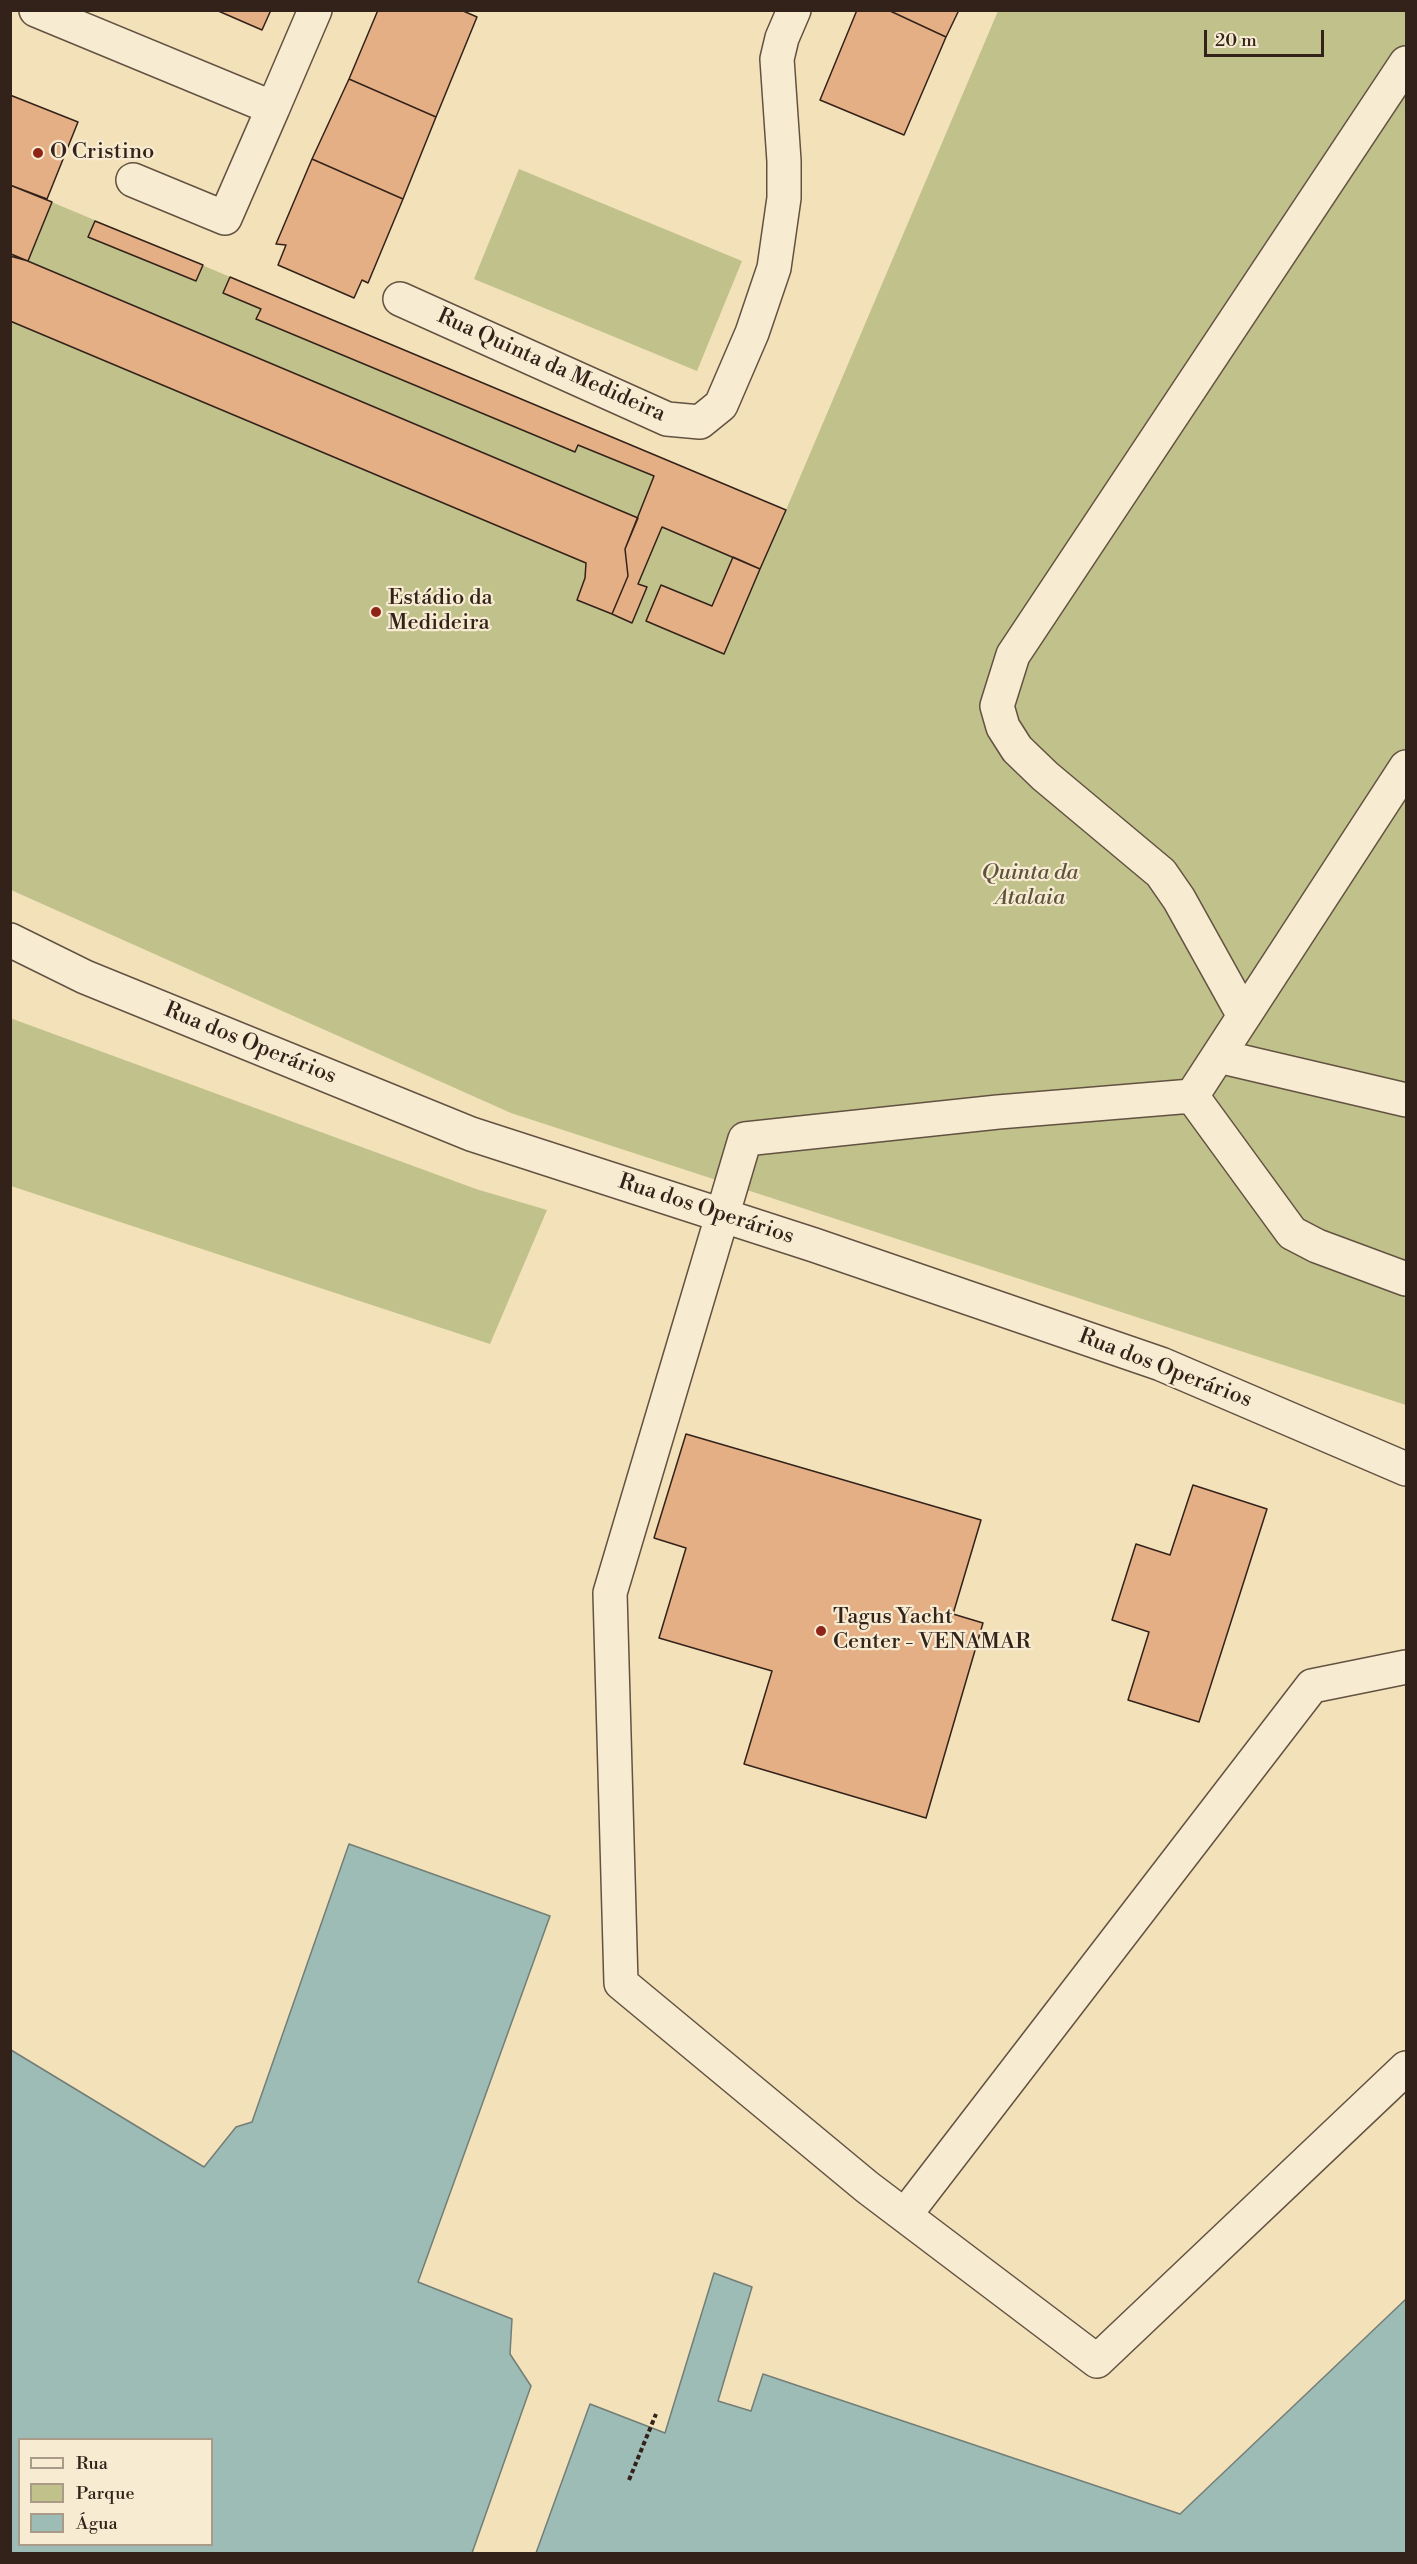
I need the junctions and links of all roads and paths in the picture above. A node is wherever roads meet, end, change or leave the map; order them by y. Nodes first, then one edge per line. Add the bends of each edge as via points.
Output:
1 (36, 10) edge
2 (315, 10) edge
3 (794, 10) edge
4 (1407, 63) edge
5 (273, 108) junction
6 (133, 180) dead end
7 (400, 299) dead end
8 (1407, 766) edge
9 (10, 940) edge
10 (1244, 1016) junction
11 (1218, 1056) junction
12 (1192, 1096) junction
13 (1407, 1100) edge
14 (721, 1215) junction
15 (1407, 1279) edge
16 (1407, 1469) edge
17 (1407, 1667) edge
18 (1407, 2068) edge
19 (905, 2215) junction
20 (656, 2414) dead end
21 (629, 2481) dead end

1 - 5 street
2 - 5 street
3 - 7 street, Rua Quinta da Medideira via 777,60 784,198 774,268 741,362 721,405 700,422 667,419
4 - 10 street via 1013,655 997,706 1003,727 1017,749 1161,873
5 - 6 street via 225,218
8 - 10 street
9 - 14 street, Rua dos Operários via 85,977 471,1134
10 - 11 street
11 - 12 street
11 - 13 street
12 - 14 street via 745,1139
12 - 15 street via 1292,1233
14 - 16 street, Rua dos Operários via 1161,1364
14 - 19 street via 610,1593 621,1983
17 - 19 street via 1312,1686
18 - 19 street via 1097,2361
20 - 21 path

